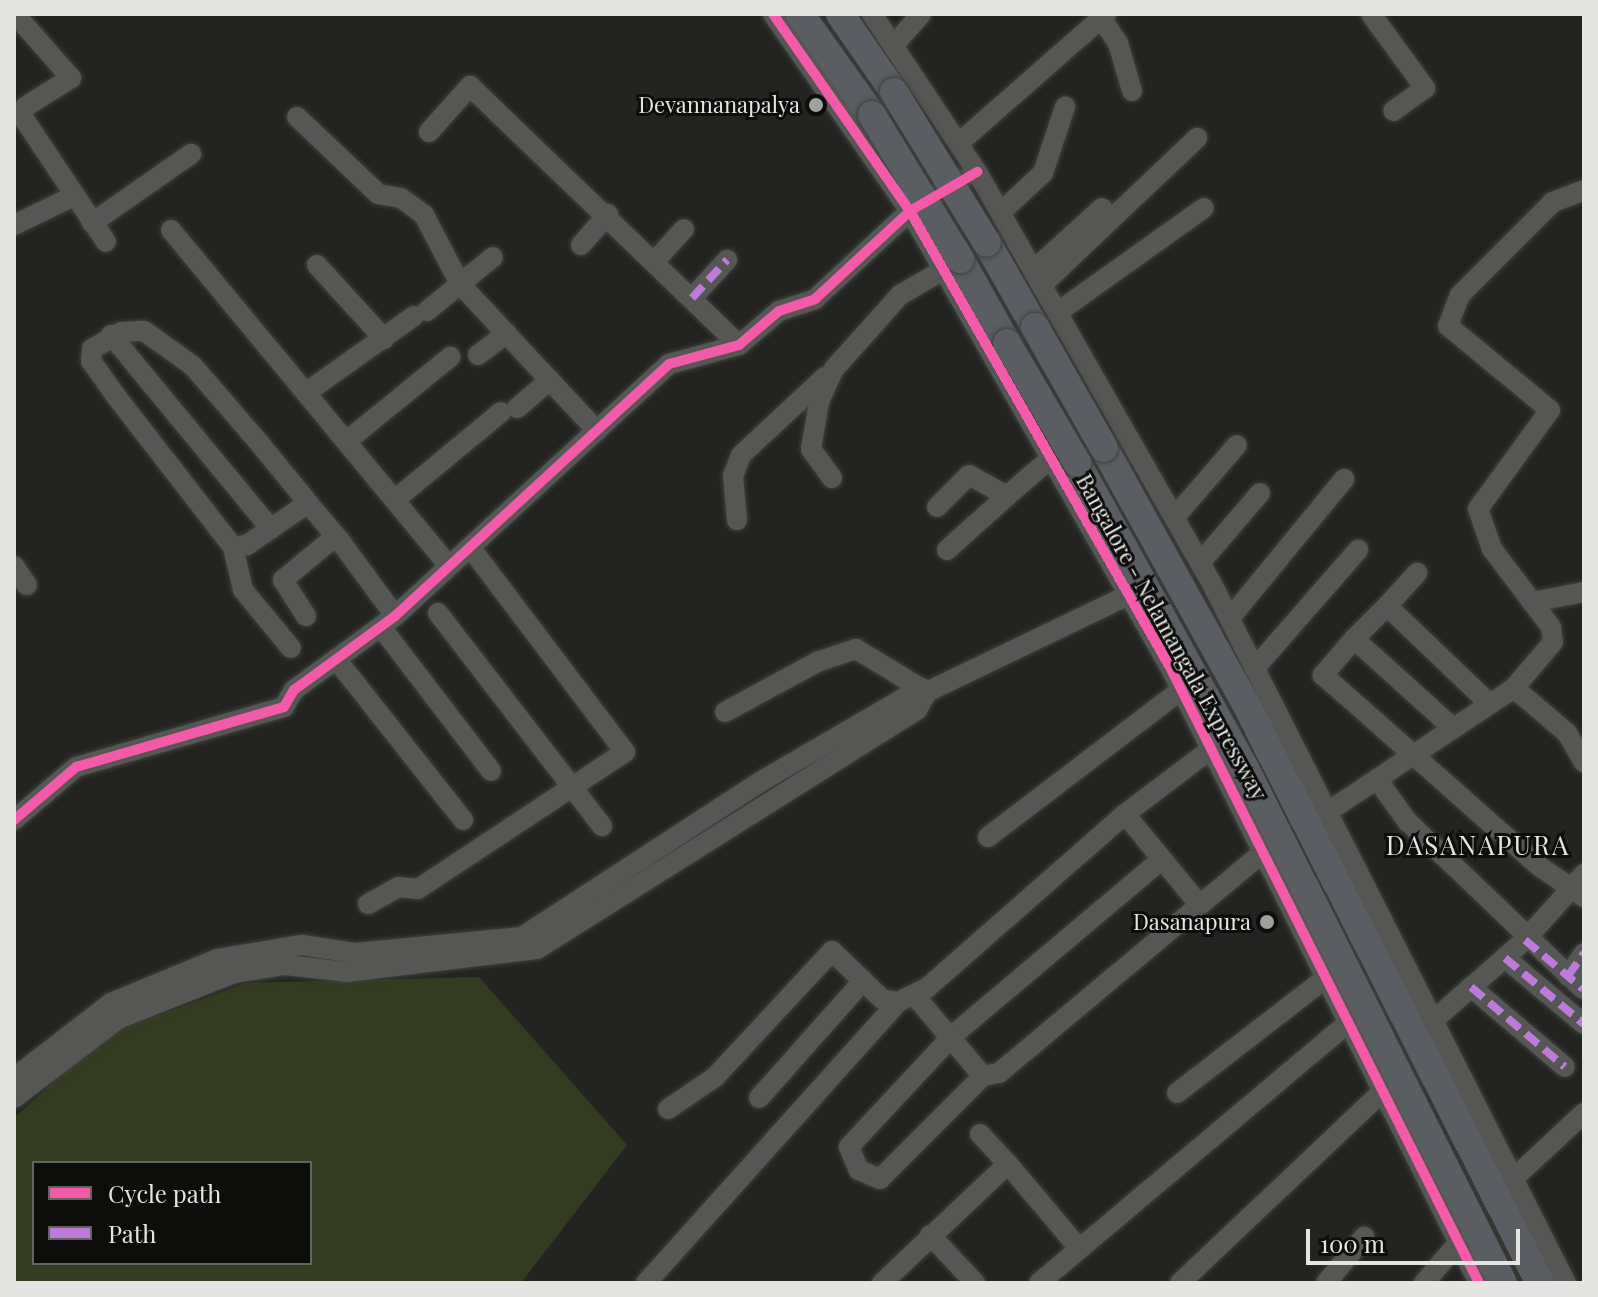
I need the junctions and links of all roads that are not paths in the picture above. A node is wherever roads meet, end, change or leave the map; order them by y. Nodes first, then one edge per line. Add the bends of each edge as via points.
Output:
1 (773, 14) edge
2 (800, 14) edge
3 (840, 14) edge
4 (872, 14) edge
5 (921, 14) edge
6 (1372, 15) edge
7 (1103, 16) edge
8 (21, 20) edge
9 (894, 45) junction
10 (1132, 91) dead end
11 (1065, 107) dead end
12 (1393, 111) dead end
13 (297, 117) dead end
14 (429, 132) dead end
15 (1197, 138) dead end
16 (959, 143) junction
17 (191, 154) dead end
18 (977, 172) junction
19 (1584, 190) edge
20 (74, 196) junction
21 (1102, 208) dead end
22 (1204, 208) dead end
23 (910, 211) junction
24 (1001, 212) junction
25 (608, 214) junction
26 (92, 223) junction
27 (14, 225) edge
28 (684, 229) dead end
29 (171, 230) dead end
30 (106, 242) dead end
31 (581, 245) dead end
32 (493, 257) dead end
33 (727, 260) dead end
34 (655, 261) junction
35 (317, 265) dead end
36 (943, 270) junction
37 (1038, 278) junction
38 (460, 284) junction
39 (692, 298) junction
40 (1058, 312) junction
41 (507, 333) junction
42 (111, 335) junction
43 (384, 339) junction
44 (739, 345) junction
45 (478, 355) dead end
46 (450, 357) dead end
47 (834, 369) junction
48 (1097, 379) junction
49 (550, 380) junction
50 (307, 392) junction
51 (1024, 412) junction
52 (597, 431) junction
53 (348, 440) junction
54 (1237, 445) dead end
55 (1051, 458) junction
56 (832, 478) dead end
57 (1344, 479) dead end
58 (1260, 493) dead end
59 (1007, 496) junction
60 (396, 499) junction
61 (308, 503) junction
62 (937, 507) dead end
63 (1174, 518) junction
64 (737, 520) dead end
65 (271, 529) junction
66 (336, 536) junction
67 (233, 547) junction
68 (470, 547) junction
69 (947, 550) dead end
70 (1358, 550) dead end
71 (1200, 563) junction
72 (14, 566) edge
73 (449, 566) junction
74 (1417, 573) dead end
75 (27, 585) dead end
76 (1584, 592) edge
77 (1129, 595) junction
78 (1532, 602) junction
79 (1387, 606) junction
80 (438, 613) dead end
81 (306, 616) dead end
82 (1230, 618) junction
83 (388, 621) junction
84 (1354, 639) junction
85 (291, 648) dead end
86 (336, 659) junction
87 (1255, 668) junction
88 (1514, 688) junction
89 (924, 690) junction
90 (1181, 690) junction
91 (1490, 704) junction
92 (725, 712) dead end
93 (1453, 728) junction
94 (1211, 749) junction
95 (1413, 755) junction
96 (1584, 762) edge
97 (491, 771) dead end
98 (1377, 779) junction
99 (572, 786) junction
100 (1329, 811) junction
101 (1125, 814) junction
102 (14, 820) edge
103 (463, 820) dead end
104 (602, 826) dead end
105 (988, 837) dead end
106 (1263, 852) junction
107 (1161, 860) junction
108 (1579, 886) edge
109 (1198, 903) junction
110 (368, 904) dead end
111 (1525, 940) junction
112 (1584, 953) edge
113 (1505, 958) junction
114 (1326, 978) junction
115 (863, 981) junction
116 (1575, 982) edge
117 (1471, 987) junction
118 (906, 998) junction
119 (1435, 1019) junction
120 (1349, 1022) junction
121 (1584, 1024) edge
122 (953, 1035) junction
123 (1565, 1067) dead end
124 (983, 1076) junction
125 (14, 1078) edge
126 (1383, 1091) junction
127 (1177, 1093) dead end
128 (14, 1098) edge
129 (759, 1098) dead end
130 (668, 1109) dead end
131 (1584, 1113) edge
132 (980, 1134) dead end
133 (1008, 1164) junction
134 (1514, 1178) junction
135 (930, 1235) junction
136 (1364, 1237) dead end
137 (1459, 1242) junction
138 (1077, 1246) junction
139 (646, 1283) edge
140 (882, 1283) edge
141 (975, 1283) edge
142 (1039, 1283) edge
143 (1180, 1283) edge
144 (1326, 1283) edge
145 (1424, 1283) edge
146 (1479, 1283) edge
147 (1503, 1283) edge
148 (1540, 1283) edge
149 (1566, 1283) edge

1 - 23 street
2 - 147 highway, Bangalore - Nelamangala Expressway, bridge via 935,214 1199,681
3 - 148 highway, Bangalore - Nelamangala Expressway, bridge via 969,211 1218,650
4 - 9 street
5 - 9 street
6 - 12 street via 1425,88
7 - 10 street via 1118,43
7 - 16 street
8 - 20 street via 71,78 25,107 22,116
9 - 16 street
11 - 24 street via 1043,173
13 - 38 street via 378,194 401,198 424,215
14 - 25 street via 470,86
15 - 37 street
16 - 18 street
17 - 26 street
18 - 23 street
18 - 24 street
19 - 78 street via 1553,202 1460,295 1448,326 1550,410 1478,509 1492,549
20 - 26 street
20 - 27 street
21 - 37 street
22 - 40 street
23 - 36 street
23 - 44 street via 815,299 779,311
24 - 37 street
25 - 31 street
25 - 34 street
26 - 30 street
28 - 34 street
29 - 50 street
32 - 38 street
33 - 39 street
34 - 39 street
35 - 43 street
36 - 47 street via 900,295
36 - 51 street
37 - 40 street
38 - 41 street
38 - 43 street
39 - 44 street
40 - 48 street
41 - 45 street
41 - 49 street
42 - 61 street via 144,331 193,366
42 - 65 street
42 - 67 street via 92,349 91,361
43 - 50 street
44 - 52 street via 669,364
46 - 53 street
47 - 56 street via 819,402 811,449
47 - 64 street via 741,455 733,476
48 - 51 street
48 - 63 street
49 - 52 street
49 - 60 street
50 - 53 street
51 - 55 street
52 - 68 street
53 - 60 street
54 - 63 street
55 - 59 street
55 - 77 street
57 - 82 street
58 - 71 street
59 - 62 street via 969,475
59 - 69 street
60 - 73 street
61 - 65 street
61 - 66 street
63 - 71 street
65 - 67 street
66 - 81 street via 283,580
66 - 83 street
67 - 85 street via 243,590
68 - 73 street
68 - 99 street via 625,752
70 - 87 street
71 - 82 street
72 - 75 street
73 - 83 street
74 - 79 street
76 - 78 street
77 - 89 street
77 - 90 street
78 - 88 street via 1553,642
79 - 84 street
79 - 91 street
80 - 99 street
82 - 87 street
83 - 86 street
83 - 97 street
84 - 93 street
84 - 95 street via 1323,675
86 - 102 street via 268,715 76,767
86 - 103 street
87 - 100 street
88 - 91 street
88 - 96 street via 1567,733
89 - 92 street via 856,649 817,662
89 - 125 street via 758,783 522,937 355,953 302,945 217,959 111,1003
89 - 128 street via 917,710 537,949 346,972 285,965 234,973 118,1019
90 - 94 street
90 - 105 street
91 - 93 street
93 - 95 street
94 - 101 street
94 - 106 street
95 - 98 street
95 - 108 street
98 - 100 street
98 - 111 street via 1407,821
99 - 104 street
99 - 110 street via 418,889 399,887
100 - 119 street
101 - 107 street
101 - 118 street
106 - 109 street
106 - 114 street
107 - 109 street
107 - 122 street
108 - 111 street
109 - 124 street via 999,1073
111 - 113 street
111 - 116 street
112 - 116 street
113 - 117 street
113 - 121 street
114 - 120 street
114 - 127 street
115 - 118 street via 882,999
115 - 129 street
115 - 130 street via 832,951 715,1077
117 - 119 street
117 - 123 street
118 - 122 street
118 - 139 street
119 - 134 street
120 - 126 street
120 - 138 street
122 - 124 street
122 - 124 street via 849,1147 849,1157 872,1180 880,1179
126 - 137 street
126 - 143 street
131 - 134 street
132 - 133 street
133 - 135 street
133 - 138 street
134 - 149 street
135 - 140 street
135 - 141 street
136 - 144 street
137 - 145 street
137 - 146 street
138 - 142 street

